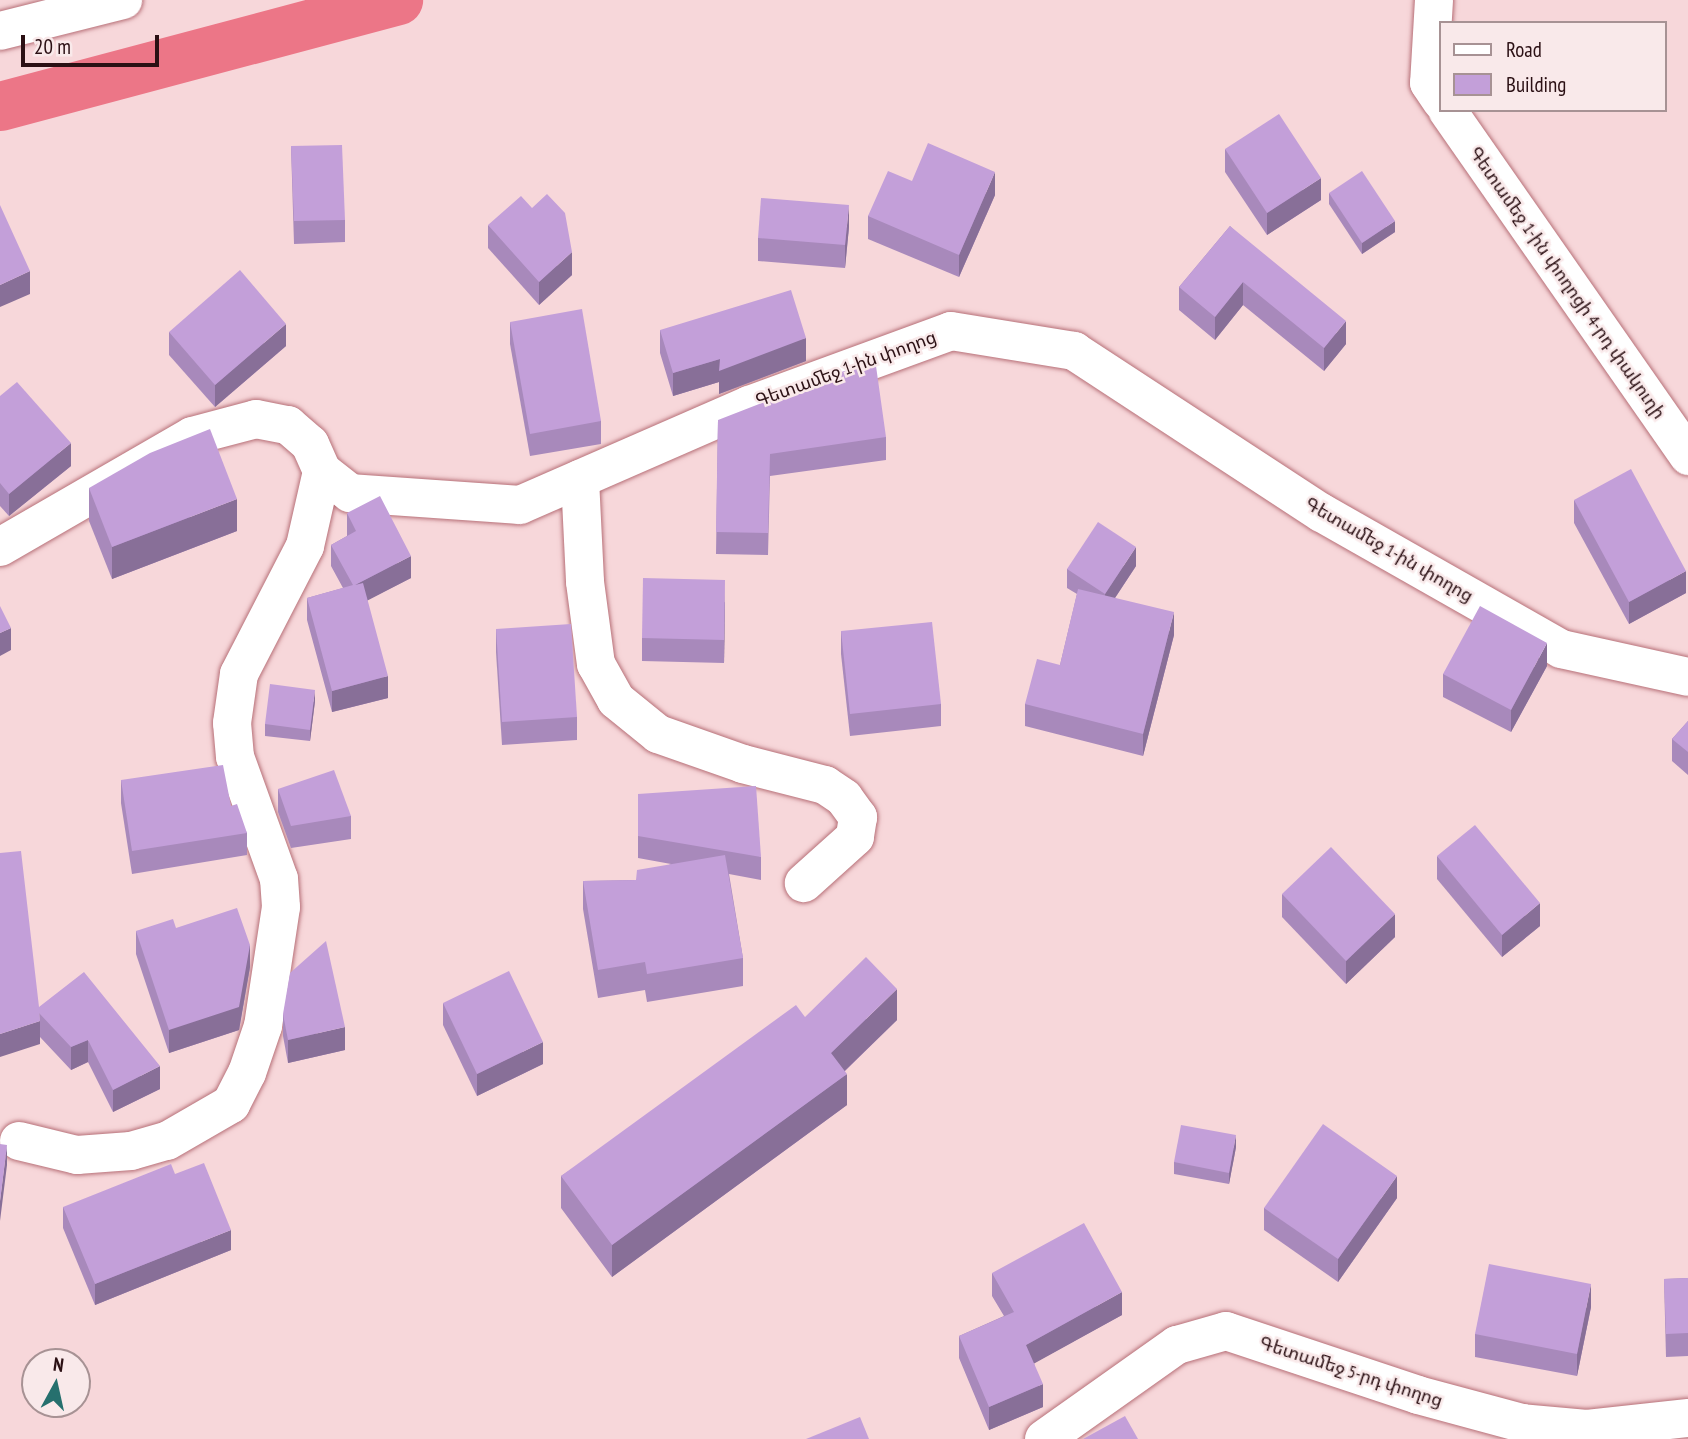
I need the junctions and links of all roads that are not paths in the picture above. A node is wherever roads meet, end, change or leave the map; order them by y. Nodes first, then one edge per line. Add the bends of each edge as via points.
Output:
1 (123, 0) edge
2 (1434, 0) edge
3 (0, 31) edge
4 (1440, 100) edge
5 (1448, 112) edge
6 (1688, 456) edge
7 (322, 471) junction
8 (580, 479) junction
9 (0, 547) edge
10 (1688, 677) edge
11 (804, 883) dead end
12 (19, 1141) dead end
13 (1688, 1418) edge
14 (1044, 1439) edge

1 - 3 street
2 - 4 street via 1429,83
5 - 6 street, Գետամեջ 1-ին փողոցի 4-րդ փակուղի
7 - 8 street, Գետամեջ 1-ին փողոց via 350,493 520,505
7 - 9 street, Գետամեջ 1-ին փողոց via 310,444 288,425 256,419 192,436
7 - 12 street via 305,547 239,674 232,723 235,757 275,867 280,898 273,976 247,1073 231,1104 202,1124 131,1152 77,1155
8 - 10 street, Գետամեջ 1-ին փողոց via 749,404 951,331 1074,351 1322,513 1561,649
8 - 11 street via 585,582 596,664 616,700 658,734 743,764 825,785 844,798 858,817 855,837
13 - 14 street, Գետամեջ 5-րդ փողոց via 1587,1429 1522,1423 1418,1395 1226,1331 1177,1345

